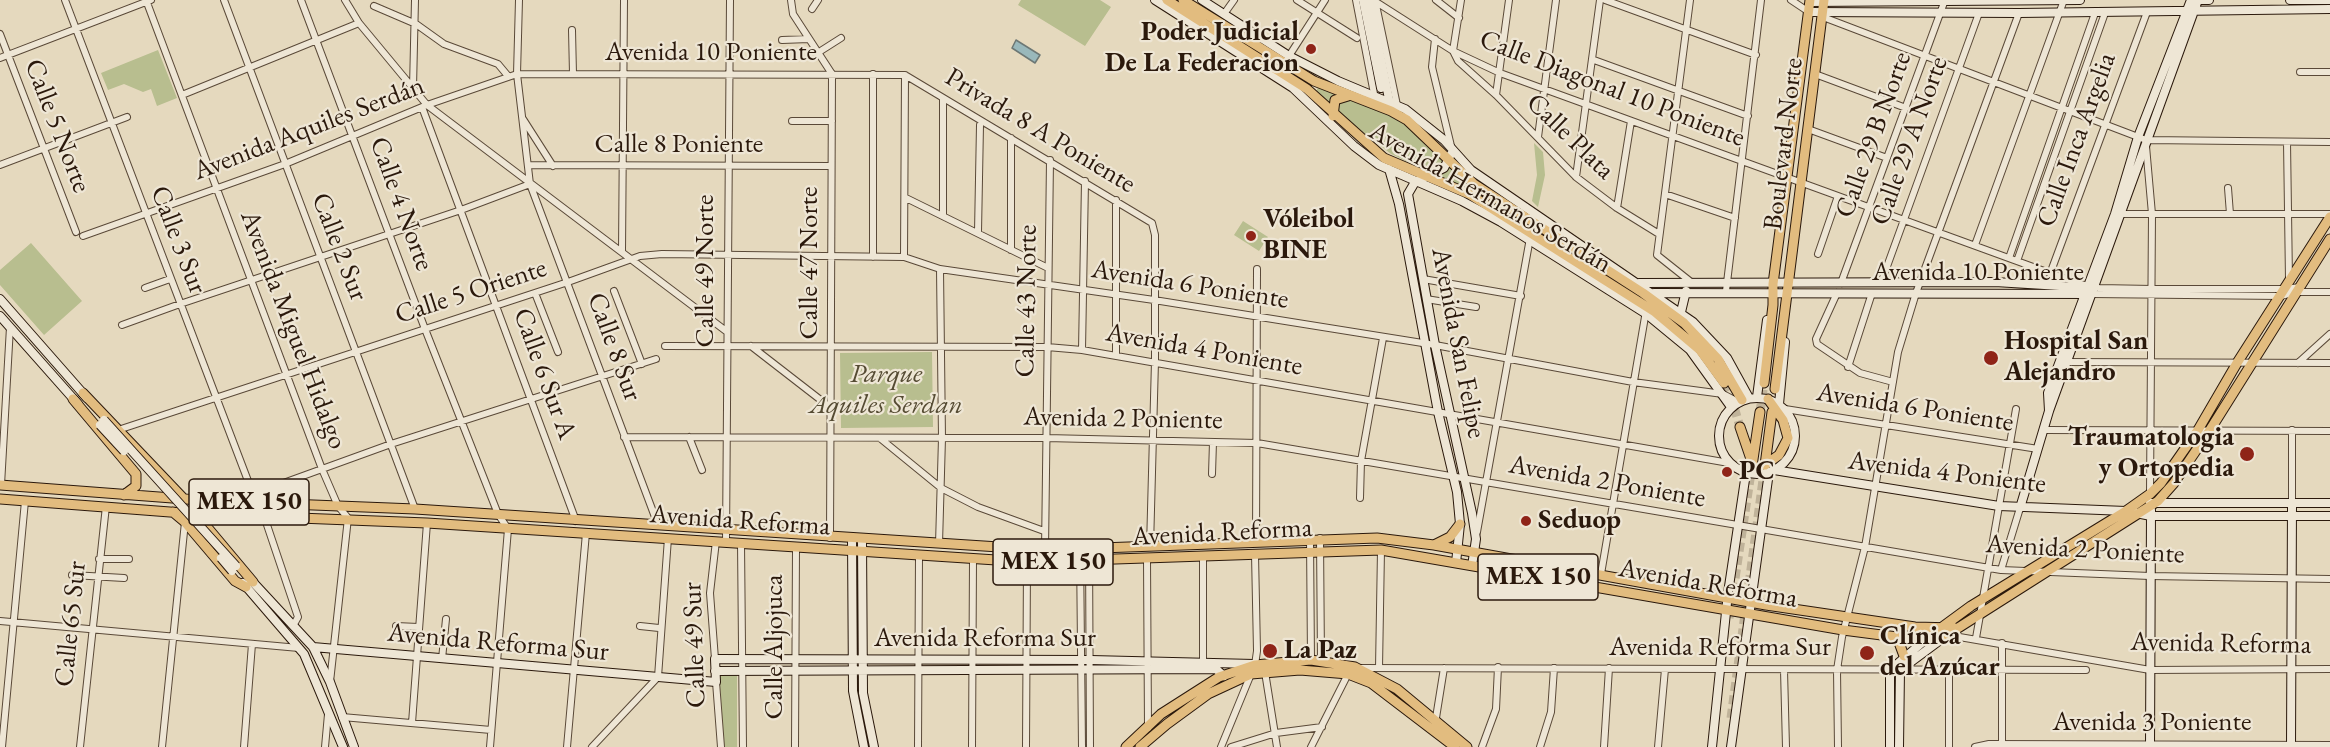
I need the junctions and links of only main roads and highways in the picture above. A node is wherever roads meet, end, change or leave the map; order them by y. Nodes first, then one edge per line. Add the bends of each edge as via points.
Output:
1 (1155, 0) edge
2 (1167, 0) edge
3 (1202, 0) edge
4 (1363, 0) edge
5 (1373, 0) edge
6 (2064, 0) edge
7 (2080, 0) edge
8 (2195, 0) edge
9 (2209, 0) edge
10 (2290, 0) edge
11 (2330, 0) edge
12 (1187, 1) edge
13 (1824, 1) edge
14 (1944, 1) edge
15 (1982, 1) edge
16 (2022, 1) edge
17 (1810, 4) edge
18 (2330, 9) edge
19 (2190, 11) junction
20 (1823, 15) junction
21 (1350, 96) junction
22 (1385, 104) junction
23 (1334, 116) junction
24 (1341, 123) junction
25 (1344, 136) junction
26 (1451, 154) junction
27 (1383, 158) junction
28 (1390, 171) junction
29 (1428, 177) junction
30 (1415, 182) junction
31 (2330, 215) edge
32 (1510, 224) junction
33 (1409, 232) junction
34 (1531, 236) junction
35 (2330, 239) edge
36 (1726, 287) junction
37 (1627, 288) junction
38 (1642, 288) junction
39 (1772, 288) junction
40 (1787, 289) junction
41 (2090, 289) junction
42 (1686, 291) junction
43 (1654, 293) junction
44 (0, 299) edge
45 (1633, 305) joint
46 (1645, 308) junction
47 (1681, 312) junction
48 (0, 316) edge
49 (1430, 345) junction
50 (1724, 383) tunnel mouth
51 (1764, 383) tunnel mouth
52 (1775, 389) tunnel mouth
53 (83, 393) junction
54 (73, 399) junction
55 (1768, 399) junction
56 (1744, 401) junction
57 (1782, 407) junction
58 (1760, 412) tunnel mouth
59 (1772, 412) tunnel mouth
60 (102, 423) junction
61 (1740, 428) tunnel mouth
62 (1750, 468) junction
63 (1769, 469) junction
64 (0, 485) edge
65 (124, 495) junction
66 (0, 499) edge
67 (184, 499) junction
68 (2292, 503) junction
69 (2330, 503) edge
70 (2152, 505) junction
71 (2020, 508) junction
72 (2126, 511) junction
73 (173, 512) junction
74 (196, 514) junction
75 (2139, 514) junction
76 (2330, 516) edge
77 (2292, 517) junction
78 (1460, 524) junction
79 (852, 539) junction
80 (862, 540) junction
81 (1434, 545) junction
82 (1457, 550) junction
83 (852, 552) junction
84 (862, 553) junction
85 (1474, 553) junction
86 (1456, 563) junction
87 (1472, 566) junction
88 (1560, 568) junction
89 (1558, 580) junction
90 (249, 584) junction
91 (1728, 598) junction
92 (1750, 602) junction
93 (1726, 609) junction
94 (1749, 613) junction
95 (1944, 631) junction
96 (1930, 636) junction
97 (1897, 637) junction
98 (313, 647) junction
99 (1904, 656) junction
100 (715, 659) joint
101 (852, 659) junction
102 (862, 659) junction
103 (1086, 664) junction
104 (1148, 665) junction
105 (1253, 669) junction
106 (716, 670) junction
107 (857, 670) junction
108 (1895, 670) junction
109 (1351, 671) junction
110 (1224, 676) junction
111 (716, 682) joint
112 (1435, 725) junction
113 (1145, 745) edge
114 (2150, 746) edge
115 (2291, 746) edge
116 (343, 747) edge
117 (354, 747) edge
118 (864, 747) edge
119 (874, 747) edge
120 (1126, 747) edge
121 (1455, 747) edge
122 (1467, 747) edge
123 (1712, 747) edge
124 (1731, 747) edge
125 (1890, 747) edge
126 (1899, 747) edge

1 - 25 main road, Avenida Hermanos Serdán via 1293,88
2 - 23 main road via 1307,90
3 - 22 main road, Avenida Hermanos Serdán via 1289,56
4 - 22 main road
5 - 22 main road
6 - 7 main road
6 - 16 main road
8 - 9 main road
8 - 19 main road
10 - 11 main road
12 - 21 main road via 1314,81
13 - 14 main road
13 - 17 main road
13 - 20 main road, Boulevard Norte
14 - 15 main road
15 - 16 main road
17 - 20 main road
17 - 39 main road, Boulevard Norte
18 - 19 main road
19 - 20 main road
19 - 41 main road
20 - 40 main road, Boulevard Norte
21 - 22 main road
21 - 23 main road via 1335,100
22 - 26 main road
23 - 24 main road
24 - 25 main road
24 - 27 main road
25 - 28 main road, Avenida Hermanos Serdán via 1367,158
26 - 29 main road via 1444,168
26 - 37 main road via 1482,189
26 - 38 main road, Avenida Hermanos Serdán
27 - 28 main road, Avenida San Felipe
27 - 29 main road
28 - 30 main road, Avenida Hermanos Serdán
28 - 33 main road, Avenida San Felipe
29 - 30 main road
29 - 32 main road via 1469,194
30 - 32 main road, Avenida Hermanos Serdán
30 - 33 main road, Avenida San Felipe via 1408,194
31 - 70 main road
32 - 34 main road
33 - 49 main road, Avenida San Felipe
33 - 49 main road, Avenida San Felipe via 1423,279
34 - 37 main road
34 - 45 main road, Avenida Hermanos Serdán
35 - 70 main road via 2210,430 2174,483
36 - 38 main road, Avenida 10 Poniente via 1690,282
36 - 39 main road, Avenida 10 Poniente
36 - 42 main road, Avenida 10 Poniente
37 - 38 main road
37 - 46 main road
38 - 43 main road, Avenida 10 Poniente
38 - 56 main road via 1706,343
39 - 40 main road, Avenida 10 Poniente
39 - 51 main road, Boulevard Norte
39 - 56 main road, Boulevard Norte
40 - 41 main road, Avenida 10 Poniente via 1916,293
40 - 41 main road, Avenida 10 Poniente via 1920,282 2051,284
40 - 52 main road, Boulevard Norte
40 - 57 main road, Boulevard Norte
41 - 71 main road via 2064,362 2048,393 2045,430
42 - 43 main road, Avenida 10 Poniente
42 - 47 main road
43 - 47 main road
44 - 53 main road
45 - 46 main road
46 - 50 main road via 1690,340
46 - 56 main road via 1690,350 1723,394
47 - 56 main road via 1716,343 1738,376
48 - 54 main road
49 - 78 main road, Avenida San Felipe via 1438,412 1454,477
49 - 85 main road, Avenida San Felipe via 1465,480 1476,539
53 - 60 main road
53 - 67 main road
54 - 60 main road
54 - 65 main road via 136,474 136,486
55 - 56 main road
55 - 57 main road
55 - 63 main road via 1783,420 1788,438
56 - 62 main road via 1724,415 1718,434 1729,463
57 - 63 main road via 1792,419 1795,442 1784,463
58 - 62 main road
59 - 63 main road
60 - 90 main road, bridge
61 - 62 main road
62 - 63 main road
62 - 91 main road via 1737,525
63 - 71 main road, Avenida 4 Poniente
63 - 92 main road
64 - 65 main road, Avenida Reforma / MEX 150
65 - 67 main road, Avenida Reforma / MEX 150
66 - 73 main road, Avenida Reforma / MEX 150
67 - 79 main road, Avenida Reforma / MEX 150 via 253,498
68 - 69 main road
68 - 70 main road
68 - 77 main road
70 - 72 main road via 2139,502
70 - 75 main road
70 - 77 main road
70 - 114 main road
71 - 72 main road, Avenida 4 Poniente
72 - 75 main road, Avenida 4 Poniente
72 - 95 main road via 1985,598
73 - 74 main road, Avenida Reforma / MEX 150
73 - 90 main road via 235,581
74 - 83 main road, Avenida Reforma / MEX 150 via 586,532
74 - 90 main road
75 - 95 main road, Avenida Reforma / MEX 150 via 1955,628
76 - 77 main road
77 - 115 main road
78 - 81 main road via 1450,537
78 - 82 main road, Avenida San Felipe
79 - 80 main road, Avenida Reforma / MEX 150
79 - 83 main road
80 - 81 main road, Avenida Reforma / MEX 150 via 1045,550 1377,538
80 - 84 main road
81 - 82 main road, Avenida Reforma / MEX 150
82 - 85 main road, Avenida Reforma / MEX 150
82 - 86 main road, Avenida San Felipe
83 - 84 main road, Avenida Reforma / MEX 150
83 - 101 main road
84 - 86 main road, Avenida Reforma / MEX 150 via 1085,562 1381,550
84 - 102 main road
85 - 87 main road, Avenida San Felipe
85 - 88 main road, Avenida Reforma / MEX 150
86 - 87 main road, Avenida Reforma / MEX 150
87 - 89 main road, Avenida Reforma / MEX 150
88 - 89 main road
88 - 91 main road, Avenida Reforma / MEX 150
89 - 93 main road, Avenida Reforma / MEX 150
90 - 98 main road
90 - 116 main road via 308,661
91 - 92 main road, Avenida Reforma / MEX 150
91 - 93 main road
92 - 94 main road
92 - 95 main road, Avenida Reforma / MEX 150
93 - 94 main road, Avenida Reforma / MEX 150
93 - 123 main road
94 - 97 main road, Avenida Reforma / MEX 150
94 - 124 main road
95 - 96 main road
95 - 108 main road
96 - 97 main road, Avenida Reforma / MEX 150
96 - 99 main road
97 - 99 main road
98 - 111 main road, Avenida Reforma Sur
98 - 117 main road
99 - 108 main road
100 - 101 main road, Avenida Reforma Sur
100 - 106 main road, Calle 49 Sur
101 - 102 main road, Avenida Reforma Sur
101 - 107 main road
102 - 103 main road, Avenida Reforma Sur via 1026,659
102 - 107 main road
103 - 104 main road, Avenida Reforma Sur
103 - 107 main road, Avenida Reforma Sur via 1026,669
104 - 105 main road, Avenida Reforma Sur via 1203,662
104 - 110 main road, Avenida Reforma Sur via 1216,669
105 - 109 main road
105 - 109 main road via 1316,660
105 - 110 main road
105 - 113 main road via 1208,694
106 - 107 main road, Avenida Reforma Sur
106 - 111 main road, Calle 49 Sur
107 - 118 main road via 857,719
107 - 119 main road
108 - 125 main road
108 - 126 main road
109 - 112 main road via 1397,689
110 - 120 main road via 1184,698
112 - 121 main road
112 - 122 main road

